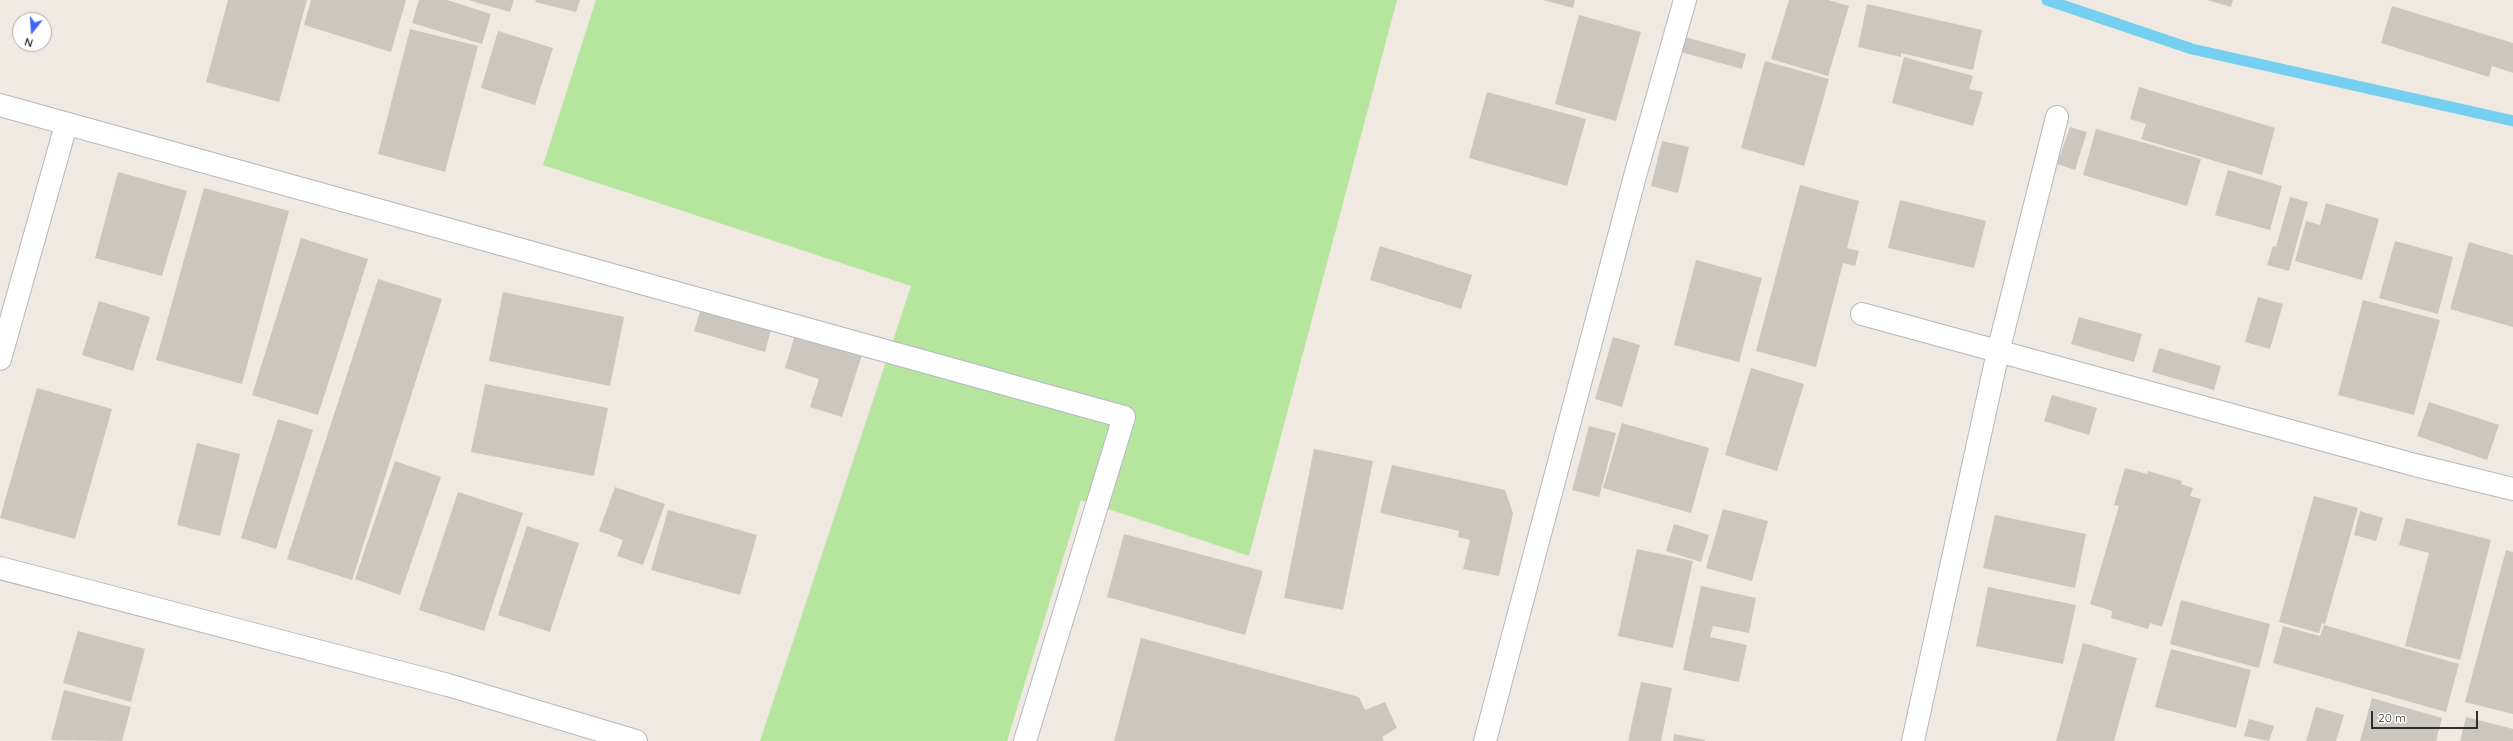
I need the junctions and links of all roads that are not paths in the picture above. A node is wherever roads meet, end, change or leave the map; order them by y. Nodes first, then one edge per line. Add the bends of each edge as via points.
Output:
1 (1685, 0) edge
2 (0, 105) edge
3 (2057, 117) dead end
4 (66, 125) junction
5 (1862, 314) dead end
6 (1998, 352) junction
7 (0, 359) edge
8 (2513, 489) edge
9 (0, 568) edge
10 (636, 741) edge
11 (1025, 741) edge
12 (1485, 741) edge
13 (1913, 741) edge

1 - 12 street via 1635,176
2 - 4 street
3 - 6 street
4 - 7 street
4 - 11 street via 1124,417
5 - 6 street
6 - 8 street
6 - 13 street
9 - 10 street via 440,683

